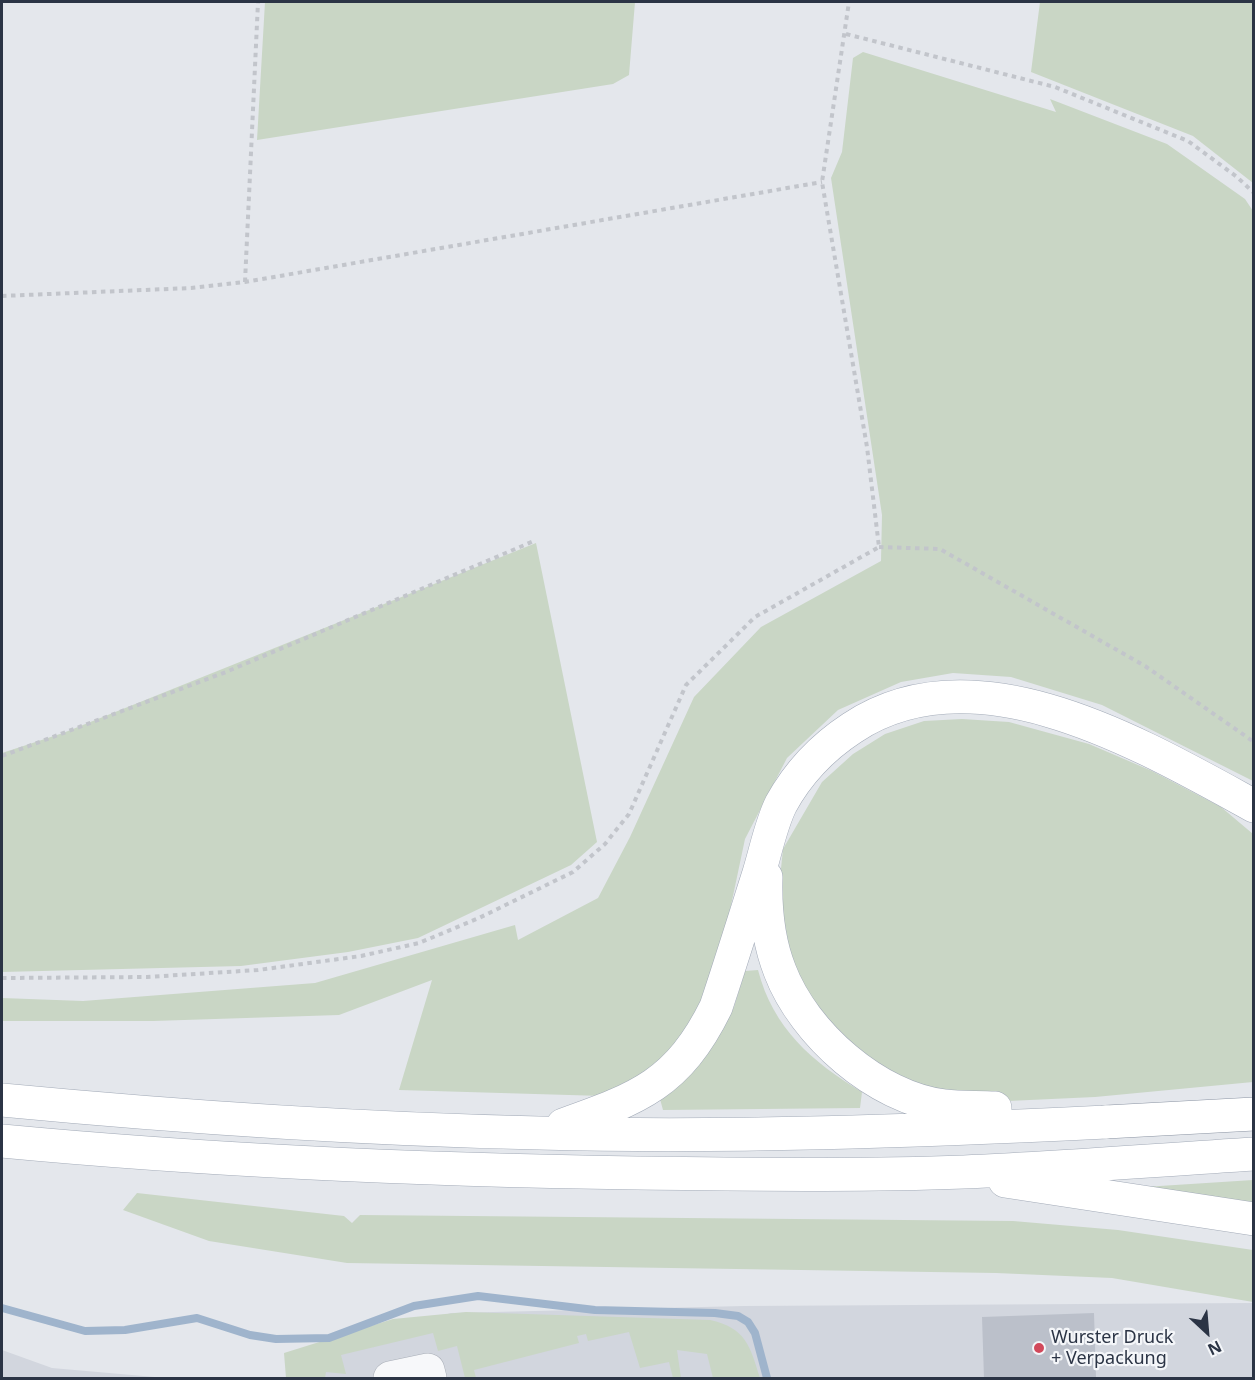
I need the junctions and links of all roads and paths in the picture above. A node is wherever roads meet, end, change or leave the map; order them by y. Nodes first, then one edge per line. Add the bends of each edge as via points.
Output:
1 (258, 2) edge
2 (849, 2) edge
3 (846, 34) junction
4 (822, 182) junction
5 (1254, 193) edge
6 (245, 282) junction
7 (2, 296) edge
8 (534, 541) dead end
9 (879, 547) junction
10 (1254, 742) edge
11 (2, 756) edge
12 (1254, 806) edge
13 (768, 842) junction
14 (2, 978) edge
15 (2, 1100) edge
16 (1254, 1114) edge
17 (1106, 1122) junction
18 (541, 1133) junction
19 (2, 1141) edge
20 (1254, 1154) edge
21 (965, 1172) junction
22 (1254, 1219) edge
23 (390, 1378) edge
24 (430, 1378) edge

1 - 6 path
2 - 3 path
3 - 4 path
3 - 5 path via 1055,87 1188,141
4 - 6 path
4 - 9 path via 867,447
6 - 7 path
8 - 11 path via 226,672
9 - 10 path via 940,549 1145,666
9 - 14 path via 755,617 686,685 629,814 605,844 573,872 419,943 361,956 147,977
12 - 13 main road via 1161,755 1095,728 1012,700 956,695 917,699 875,712 832,741 802,772 781,805
13 - 17 main road via 765,910 780,972 808,1021 841,1057 893,1090 942,1106 1009,1108
13 - 18 main road via 716,1007 703,1034 686,1056 648,1091
15 - 18 main road via 322,1125
16 - 17 main road
17 - 18 main road via 966,1129
19 - 21 main road via 220,1159 488,1170 776,1175
20 - 21 main road
21 - 22 main road via 1030,1187
23 - 24 lane via 428,1370

